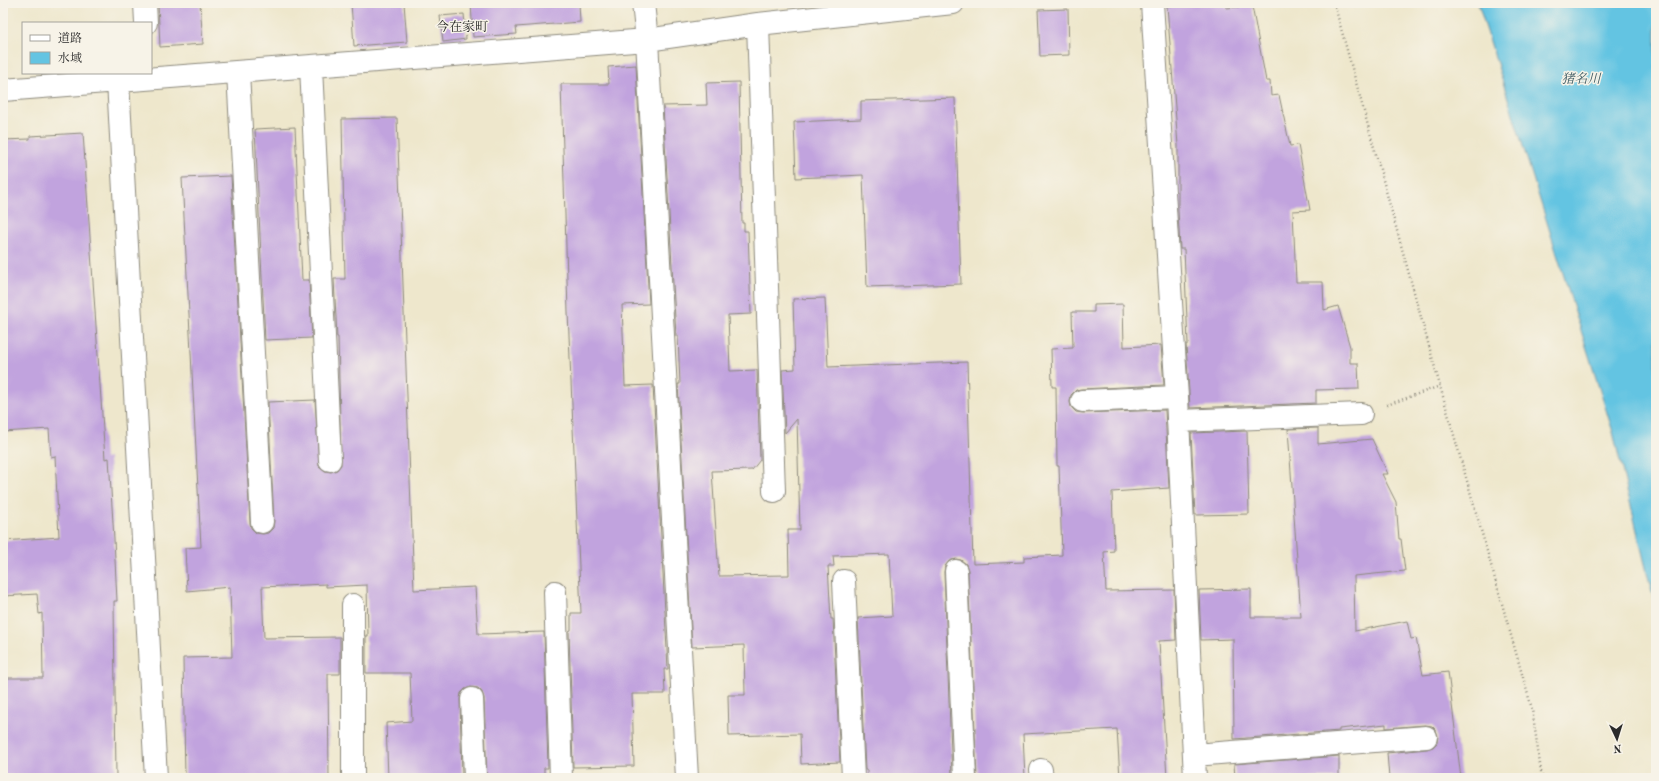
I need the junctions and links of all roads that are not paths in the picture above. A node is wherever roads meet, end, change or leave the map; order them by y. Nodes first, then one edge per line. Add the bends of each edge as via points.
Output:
1 (145, 3) edge
2 (643, 3) edge
3 (952, 3) edge
4 (1152, 3) edge
5 (146, 22) edge
6 (758, 24) junction
7 (647, 40) junction
8 (311, 67) junction
9 (238, 72) junction
10 (150, 76) edge
11 (118, 81) junction
12 (3, 90) edge
13 (1177, 397) junction
14 (1082, 401) dead end
15 (1361, 414) road end
16 (1178, 421) junction
17 (330, 460) dead end
18 (774, 491) dead end
19 (262, 522) dead end
20 (956, 571) dead end
21 (844, 581) dead end
22 (555, 592) dead end
23 (353, 606) dead end
24 (472, 699) dead end
25 (1426, 738) dead end
26 (1194, 755) junction
27 (156, 778) edge
28 (353, 778) edge
29 (475, 778) edge
30 (561, 778) edge
31 (687, 778) edge
32 (853, 778) edge
33 (965, 778) edge
34 (1195, 778) edge

1 - 5 street
2 - 7 street
3 - 6 street
4 - 13 street
6 - 7 street
6 - 18 street
7 - 8 street
7 - 31 street
8 - 9 street
8 - 17 street
9 - 10 street
9 - 19 street
10 - 11 street
11 - 12 street
11 - 27 street
13 - 14 street
13 - 16 street
15 - 16 street
16 - 26 street
20 - 33 street
21 - 32 street
22 - 30 street
23 - 28 street
24 - 29 street
25 - 26 street
26 - 34 street

